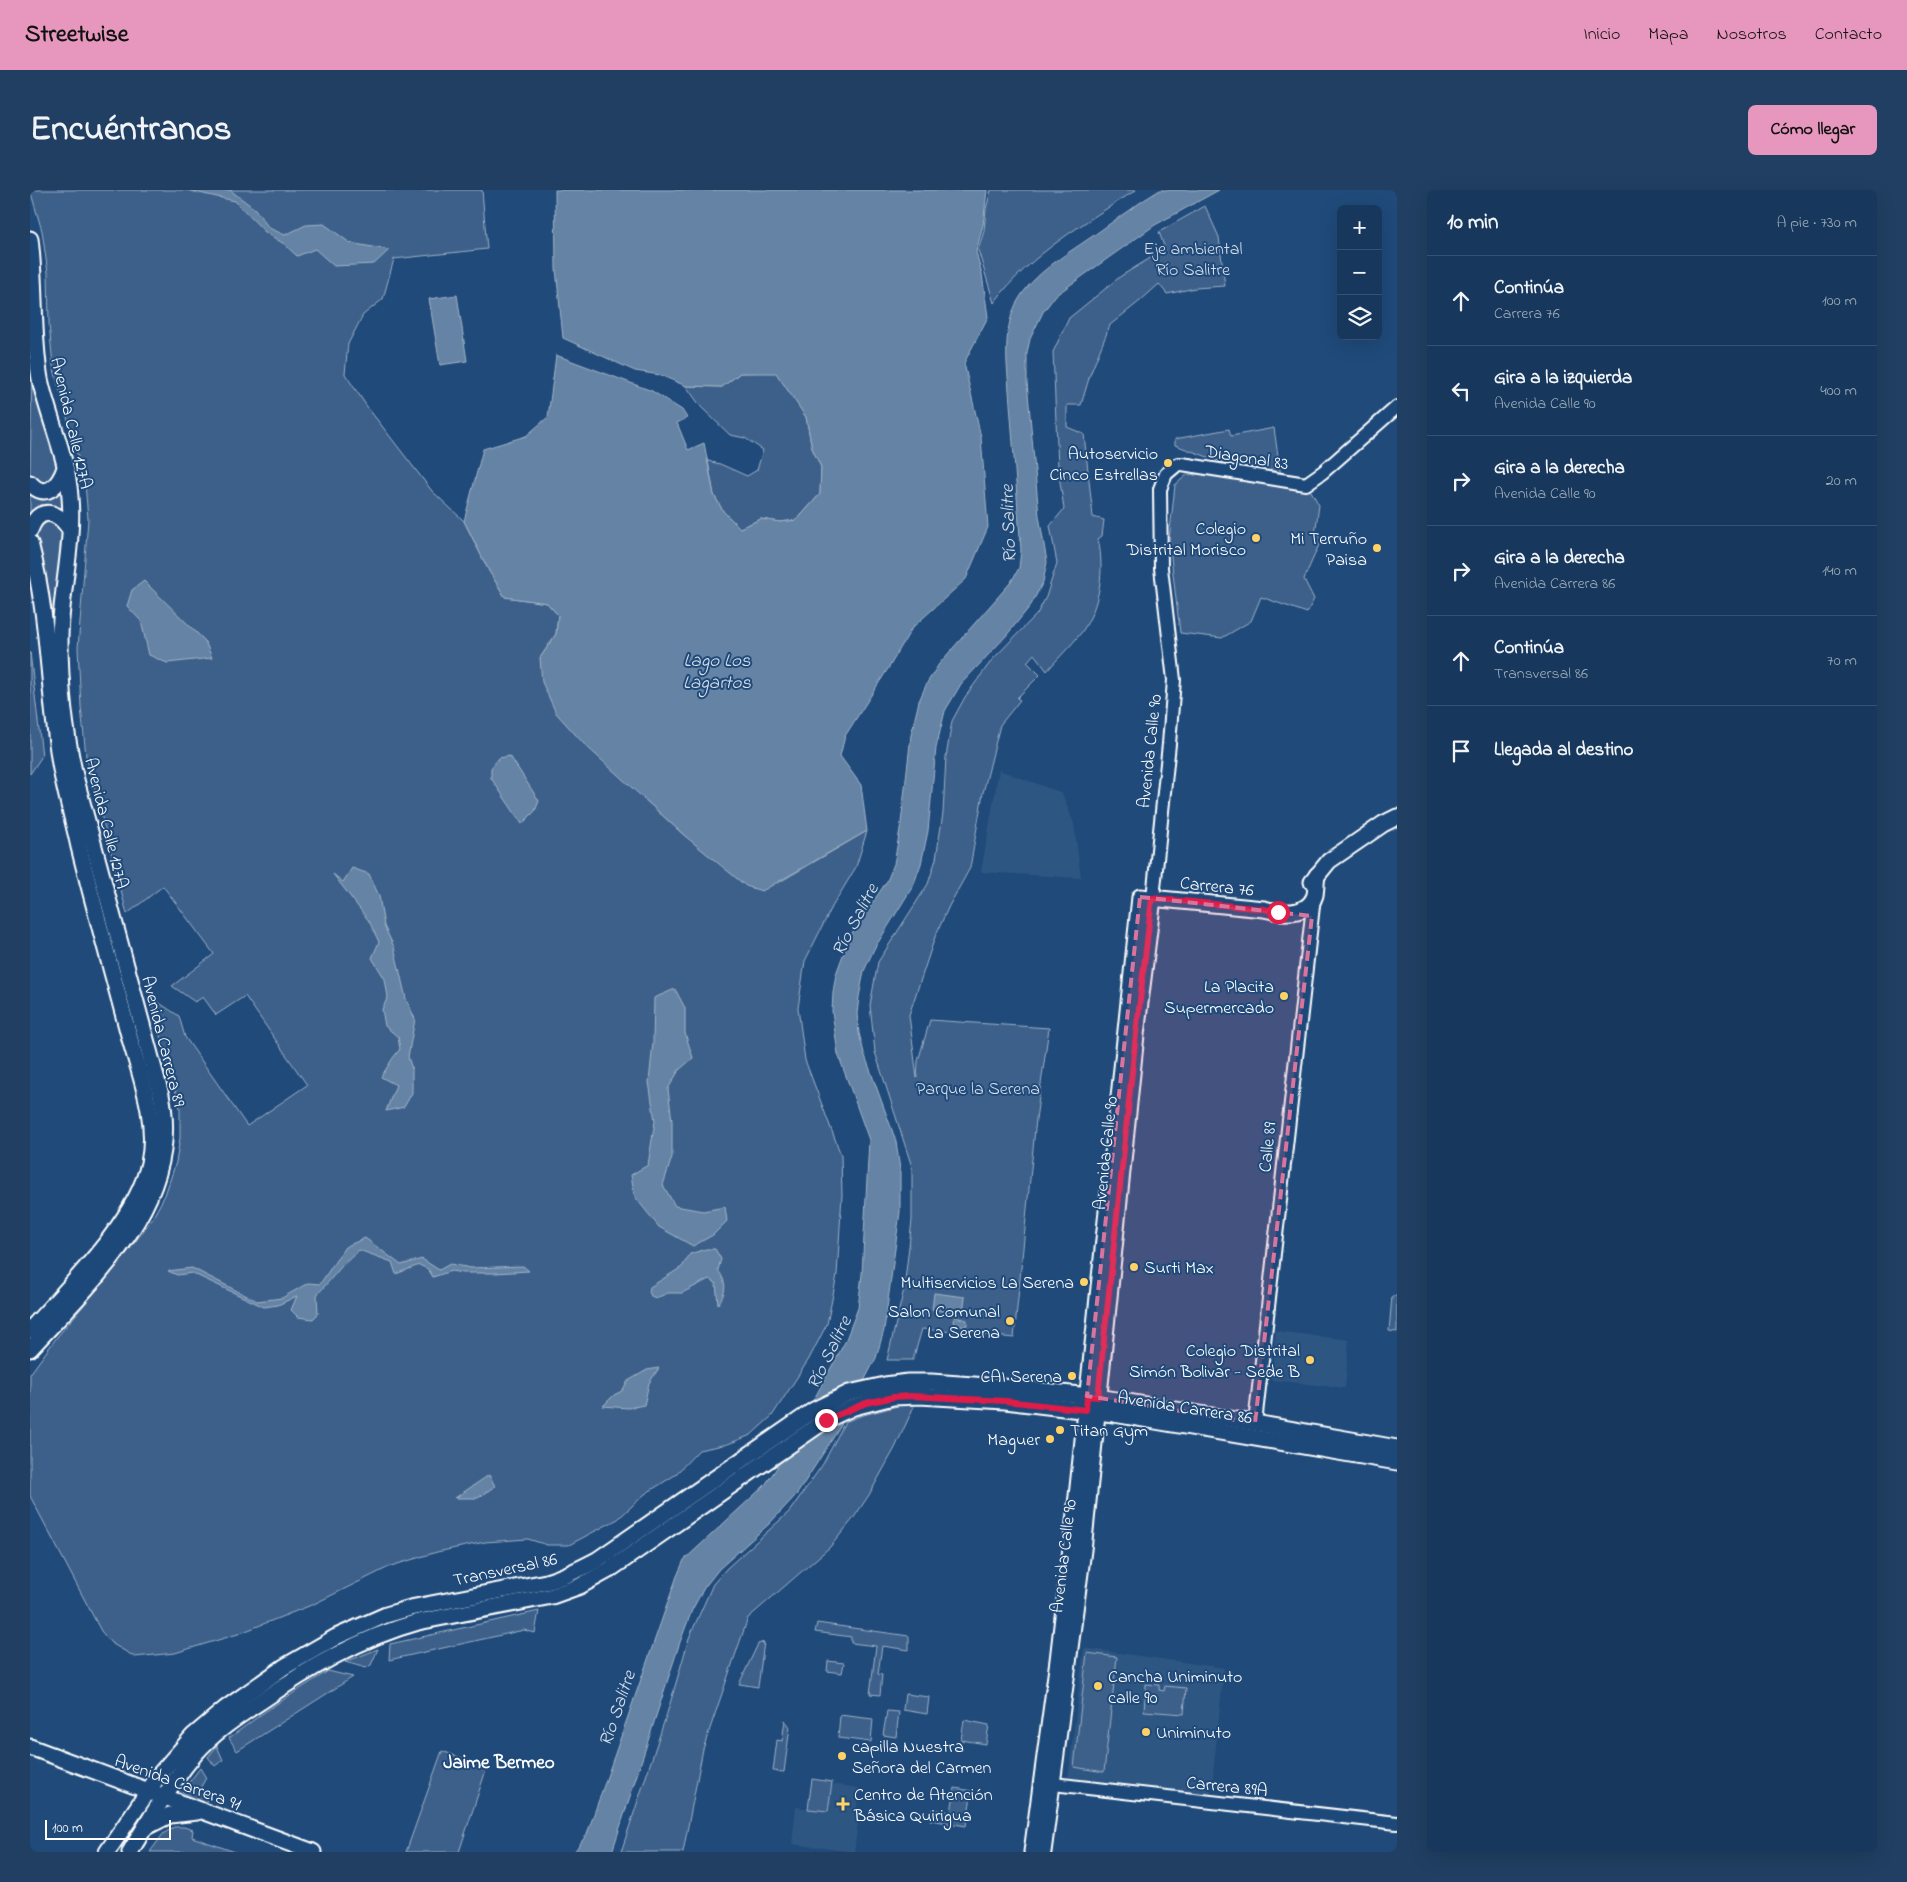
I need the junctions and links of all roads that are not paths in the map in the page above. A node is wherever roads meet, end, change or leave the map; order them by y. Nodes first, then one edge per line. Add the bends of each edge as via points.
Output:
1 (30, 239) edge
2 (1397, 407) edge
3 (1178, 464) joint
4 (65, 468) junction
5 (30, 483) edge
6 (69, 528) junction
7 (30, 530) edge
8 (30, 542) edge
9 (1397, 809) edge
10 (1397, 817) edge
11 (1382, 824) junction
12 (1317, 875) junction
13 (1314, 897) junction
14 (1146, 898) junction
15 (1264, 909) junction
16 (1285, 913) junction
17 (1312, 916) junction
18 (110, 965) joint
19 (126, 968) joint
20 (30, 1330) edge
21 (30, 1350) edge
22 (906, 1389) joint
23 (1092, 1404) junction
24 (1255, 1423) junction
25 (1397, 1448) edge
26 (1397, 1462) edge
27 (664, 1523) junction
28 (30, 1747) edge
29 (1053, 1784) junction
30 (148, 1791) junction
31 (165, 1797) junction
32 (206, 1813) junction
33 (1397, 1823) edge
34 (145, 1828) junction
35 (107, 1852) edge
36 (130, 1852) edge
37 (313, 1852) edge
38 (1032, 1852) edge
39 (1043, 1852) edge

1 - 4 main road, Avenida Calle 127A via 40,377
2 - 3 street, Diagonal 83 via 1310,482 1303,484
3 - 14 street, Avenida Calle 90 via 1166,474 1160,489 1161,568 1174,680 1169,744
4 - 5 main road via 59,482 50,490 35,489
4 - 6 main road, Avenida Calle 127A via 70,497
6 - 7 main road via 60,518 47,513 38,517
6 - 19 main road, Avenida Calle 127A via 60,636 67,729 76,780
8 - 18 main road, Avenida Calle 127A via 43,606 60,765
9 - 11 main road
10 - 11 main road
11 - 12 main road via 1329,861
12 - 13 main road, Calle 89
12 - 15 main road via 1292,906
13 - 16 main road via 1299,911
13 - 17 street, Calle 89
14 - 15 main road, Carrera 76
14 - 23 main road, Avenida Calle 90 via 1136,1034
15 - 16 main road, Carrera 76
16 - 17 main road, Carrera 76
17 - 24 street, Calle 89
18 - 20 main road, Avenida Carrera 89 via 148,1107 152,1133 149,1166 128,1212
19 - 21 main road, Avenida Carrera 89 via 163,1106 162,1163 148,1202 122,1243
22 - 23 main road, Avenida Carrera 86 via 931,1382 1016,1388
22 - 27 main road, Transversal 86 via 849,1393 828,1402
23 - 24 main road, Avenida Carrera 86
23 - 26 main road, Avenida Carrera 86
23 - 29 main road, Avenida Calle 90 via 1083,1550
23 - 38 main road, Avenida Calle 90
24 - 25 main road, Avenida Carrera 86
27 - 30 main road, Transversal 86 via 562,1578 410,1608 336,1637 284,1667 203,1726
27 - 31 main road, Transversal 86 via 608,1570 572,1590 398,1627 323,1661 216,1733 194,1755
28 - 30 main road, Avenida Carrera 91
29 - 33 street, Carrera 89A
29 - 39 main road, Avenida Calle 90
30 - 31 main road, Avenida Carrera 91
30 - 35 main road, Transversal 86
31 - 32 main road, Avenida Carrera 91
31 - 34 main road, Transversal 86
32 - 34 main road via 170,1816
32 - 37 main road, Avenida Carrera 91
34 - 36 main road, Transversal 86

